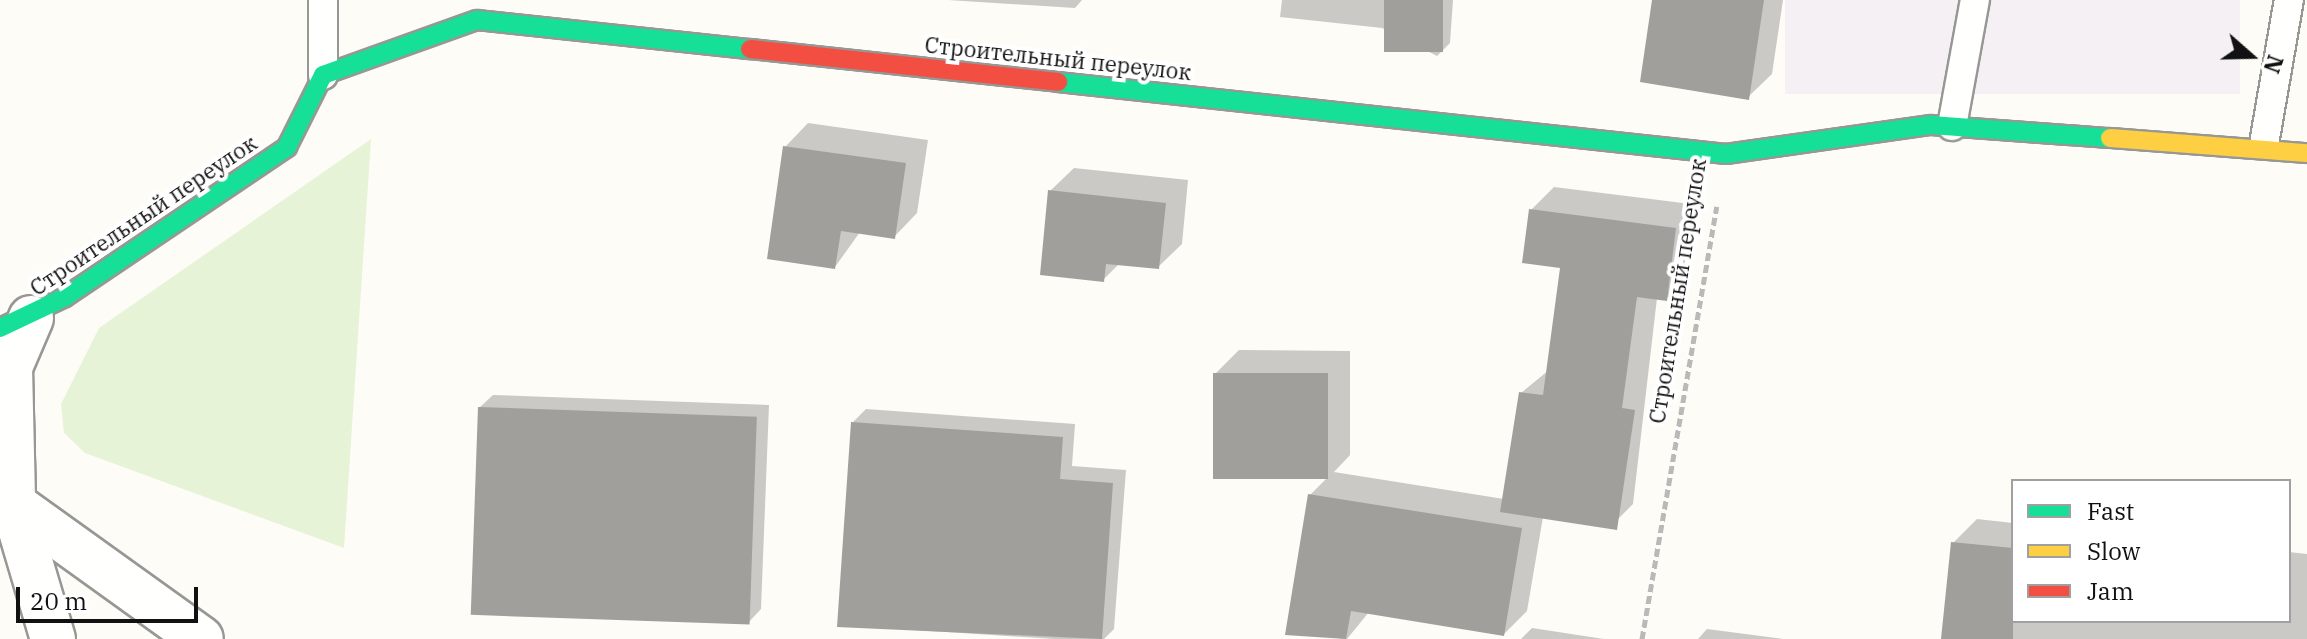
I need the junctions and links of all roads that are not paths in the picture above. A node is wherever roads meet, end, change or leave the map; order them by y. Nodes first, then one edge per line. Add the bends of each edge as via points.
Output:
1 (323, 0) edge
2 (1975, 0) edge
3 (2289, 0) edge
4 (323, 75) junction
5 (1952, 126) junction
6 (2264, 144) junction
7 (2307, 153) edge
8 (16, 323) edge
9 (4, 501) edge
10 (53, 639) edge
11 (201, 639) edge

1 - 4 lane
2 - 5 lane
3 - 6 lane
4 - 5 street, Строительный переулок via 477,20 1726,154
4 - 8 street, Строительный переулок via 287,147
5 - 6 street
6 - 7 street
8 - 9 street
9 - 10 street
9 - 11 street

